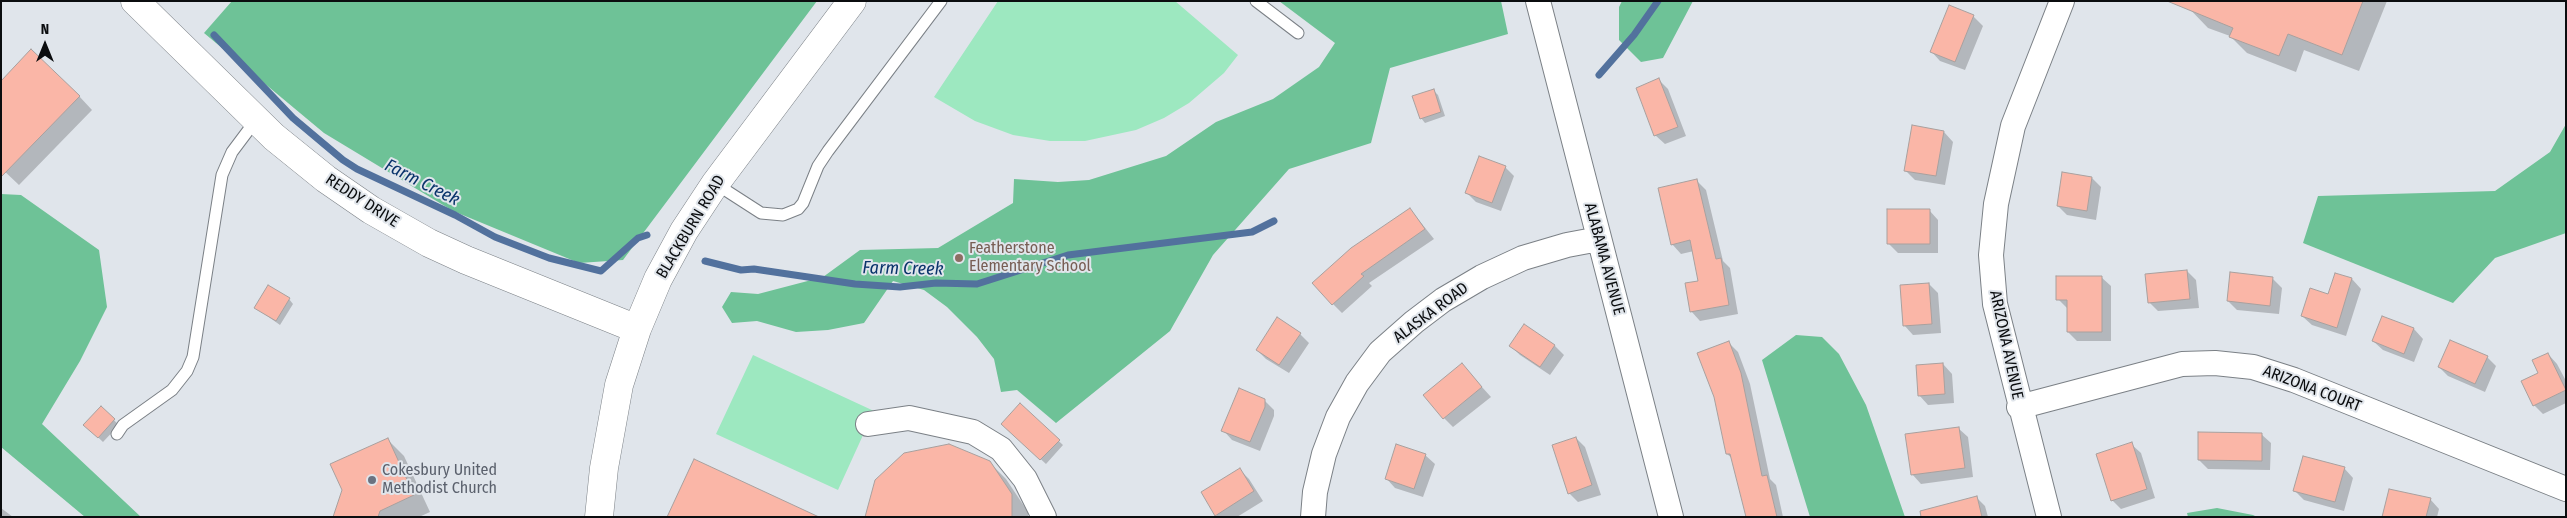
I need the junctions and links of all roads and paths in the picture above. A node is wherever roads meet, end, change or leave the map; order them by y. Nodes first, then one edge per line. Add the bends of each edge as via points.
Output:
1 (135, 1) edge
2 (852, 1) edge
3 (941, 1) edge
4 (1256, 1) edge
5 (1538, 1) edge
6 (2062, 1) edge
7 (1298, 33) dead end
8 (256, 120) junction
9 (715, 184) junction
10 (1599, 239) junction
11 (637, 329) junction
12 (2019, 407) junction
13 (868, 424) dead end
14 (117, 434) dead end
15 (2566, 490) edge
16 (599, 517) edge
17 (1044, 517) edge
18 (1313, 517) edge
19 (1671, 517) edge
20 (2048, 517) edge

1 - 8 street, REDDY DRIVE
2 - 9 street, BLACKBURN ROAD
3 - 9 lane via 828,151 798,209 783,215 761,213
4 - 7 lane
5 - 10 street, ALABAMA AVENUE
6 - 12 street, ARIZONA AVENUE via 2013,126 1996,204 1992,255 1995,304
8 - 11 street, REDDY DRIVE via 326,179 371,210 429,243 512,281
8 - 14 lane via 232,152 222,175 193,357 187,371 172,390 123,424
9 - 11 street, BLACKBURN ROAD via 666,263
10 - 18 street, ALASKA ROAD via 1523,258 1482,277 1436,305 1380,352 1338,417 1324,454
10 - 19 street, ALABAMA AVENUE
11 - 16 street, BLACKBURN ROAD via 611,421
12 - 15 street, ARIZONA COURT via 2182,364 2253,367 2294,380
12 - 20 street, ARIZONA AVENUE
13 - 17 street via 909,418 973,432 1001,449 1025,479

